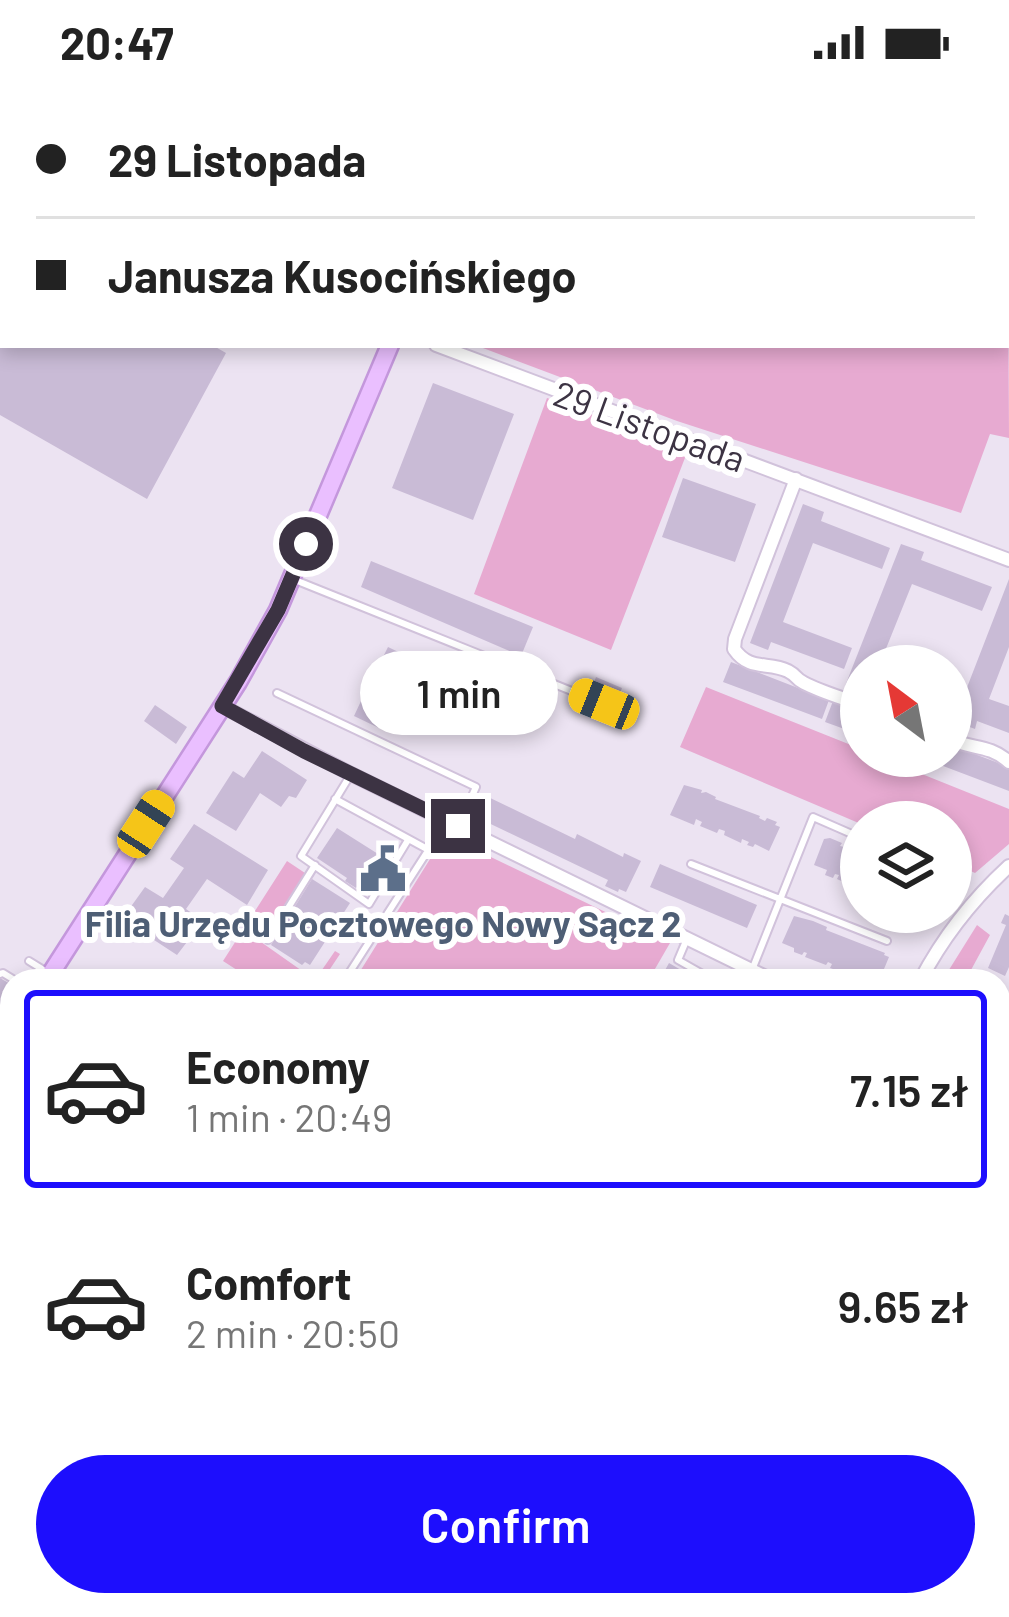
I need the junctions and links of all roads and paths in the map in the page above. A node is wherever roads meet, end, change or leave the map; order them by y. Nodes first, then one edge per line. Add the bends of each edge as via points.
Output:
1 (389, 348) edge
2 (444, 348) edge
3 (796, 479) junction
4 (1009, 560) edge
5 (292, 578) junction
6 (277, 693) dead end
7 (840, 697) edge
8 (604, 704) dead end
9 (222, 706) junction
10 (972, 747) edge
11 (1009, 762) edge
12 (351, 774) junction
13 (335, 800) junction
14 (451, 823) junction
15 (840, 829) edge
16 (408, 840) junction
17 (429, 849) junction
18 (691, 863) dead end
19 (315, 865) junction
20 (1009, 866) edge
21 (780, 899) junction
22 (688, 938) junction
23 (268, 940) dead end
24 (887, 941) dead end
25 (29, 961) dead end
26 (38, 969) edge
27 (48, 969) edge
28 (352, 969) edge
29 (694, 969) edge
30 (750, 969) edge
31 (752, 969) edge
32 (927, 969) edge

1 - 5 street
2 - 3 street, 29 Listopada
3 - 4 street, 29 Listopada
3 - 7 street via 734,649
5 - 8 lane
5 - 9 street
6 - 14 lane via 476,787
9 - 12 street
9 - 27 street
10 - 11 street via 998,751
12 - 13 lane
12 - 14 street
13 - 16 lane
13 - 19 lane via 301,856
14 - 17 lane
14 - 22 street
15 - 21 lane via 813,817
16 - 17 lane
16 - 19 lane via 369,904
17 - 28 lane
18 - 21 lane
19 - 23 lane
20 - 32 street via 975,899
21 - 24 lane
21 - 31 lane
22 - 29 lane via 678,960
22 - 30 street
25 - 26 lane

